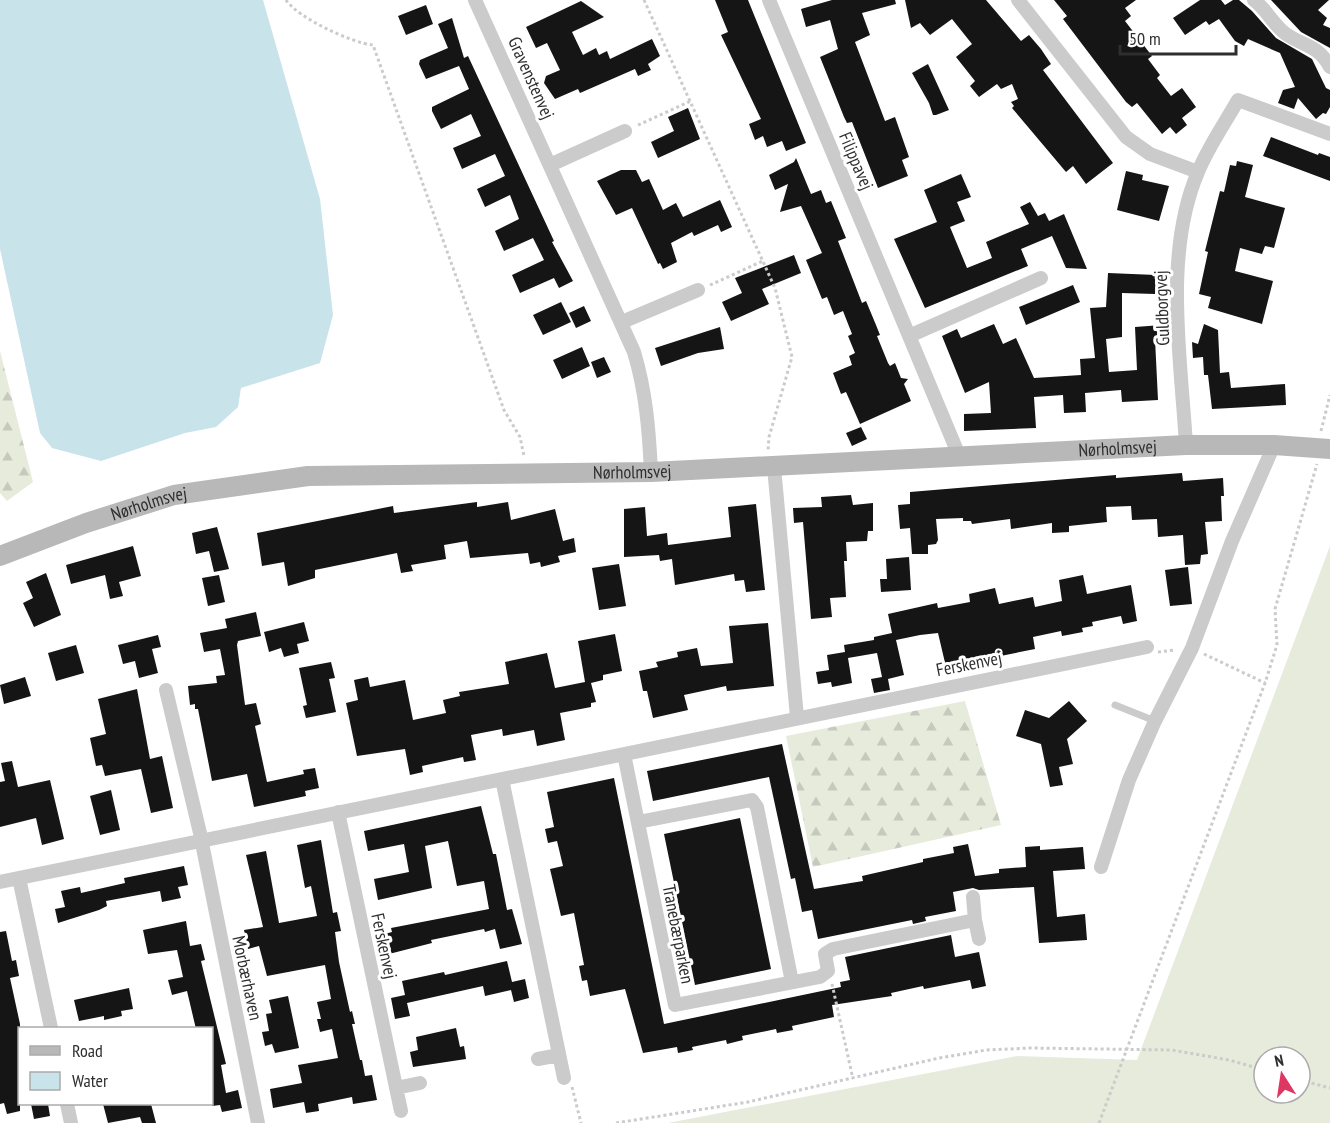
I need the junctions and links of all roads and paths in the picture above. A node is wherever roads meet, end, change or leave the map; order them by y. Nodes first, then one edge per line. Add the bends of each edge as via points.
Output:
1 (286, 0) edge
2 (644, 0) edge
3 (770, 0) edge
4 (1018, 0) edge
5 (1254, 0) edge
6 (481, 2) edge
7 (1330, 67) edge
8 (691, 100) junction
9 (625, 131) joint
10 (1330, 134) edge
11 (550, 165) junction
12 (1198, 172) junction
13 (763, 261) junction
14 (1041, 278) dead end
15 (698, 290) joint
16 (622, 322) junction
17 (909, 336) junction
18 (1330, 395) edge
19 (1186, 445) junction
20 (1274, 445) junction
21 (1324, 448) edge
22 (960, 458) junction
23 (774, 467) junction
24 (651, 472) junction
25 (528, 474) junction
26 (0, 556) edge
27 (1147, 647) joint
28 (1192, 648) junction
29 (1265, 683) junction
30 (166, 690) dead end
31 (1115, 705) dead end
32 (797, 717) junction
33 (1155, 721) junction
34 (624, 754) junction
35 (502, 779) junction
36 (338, 812) junction
37 (638, 822) junction
38 (201, 841) junction
39 (1101, 867) dead end
40 (19, 878) junction
41 (0, 882) edge
42 (973, 897) dead end
43 (975, 920) junction
44 (979, 939) dead end
45 (828, 970) junction
46 (792, 982) junction
47 (51, 1027) edge
48 (1129, 1049) junction
49 (559, 1055) junction
50 (538, 1059) dead end
51 (1252, 1067) edge
52 (564, 1078) joint
53 (853, 1079) junction
54 (420, 1083) dead end
55 (1312, 1083) edge
56 (396, 1088) junction
57 (1330, 1088) edge
58 (66, 1105) edge
59 (401, 1110) dead end
60 (71, 1123) edge
61 (258, 1123) edge
62 (581, 1123) edge
63 (616, 1123) edge
64 (1099, 1123) edge

1 - 25 path via 296,10 358,44 373,45 504,410 520,437
2 - 8 path
3 - 17 street, Filippavej
4 - 12 street via 1126,137 1150,154
5 - 7 street via 1285,33 1323,53
6 - 11 street, Gravenstenvej
8 - 9 path
8 - 13 path
9 - 11 street
10 - 12 street, Guldborgvej via 1238,100
11 - 16 street, Gravenstenvej
12 - 19 street, Guldborgvej via 1182,225 1177,272
13 - 15 path
13 - 23 path via 775,288 792,357 769,437 768,452
14 - 17 street
15 - 16 street
16 - 24 street, Gravenstenvej via 644,386
17 - 22 street, Filippavej
18 - 21 path
19 - 20 street, Nørholmsvej
19 - 22 street, Nørholmsvej
20 - 21 street, Nørholmsvej
20 - 28 street
21 - 29 path via 1275,609 1277,645
22 - 23 street, Nørholmsvej
23 - 24 street, Nørholmsvej
23 - 32 street
24 - 25 street, Nørholmsvej
25 - 26 street, Nørholmsvej via 308,476 230,486 174,495
27 - 28 path via 1154,653
27 - 32 street, Ferskenvej
28 - 29 path
28 - 33 street
29 - 48 path via 1180,901
30 - 38 street
31 - 33 lane
32 - 34 street, Ferskenvej
33 - 39 street via 1129,780
34 - 35 street, Ferskenvej
34 - 37 street, Tranebærparken
35 - 36 street, Ferskenvej
35 - 49 street
36 - 38 street, Ferskenvej
36 - 56 street, Ferskenvej
37 - 46 street via 752,800 757,807
37 - 46 street, Tranebærparken via 675,1005
38 - 40 street, Ferskenvej
38 - 61 street, Morbærhaven
40 - 41 street, Ferskenvej
40 - 47 street
42 - 43 street
43 - 44 street
43 - 45 street via 833,949 825,954
45 - 46 street, Tranebærparken via 820,977
45 - 53 path
48 - 51 path via 1172,1050
48 - 53 path via 986,1050
48 - 64 path
49 - 50 street
49 - 52 street
52 - 62 path via 571,1079
53 - 63 path via 748,1102
54 - 56 street
55 - 57 path
56 - 59 street, Ferskenvej
58 - 60 street

